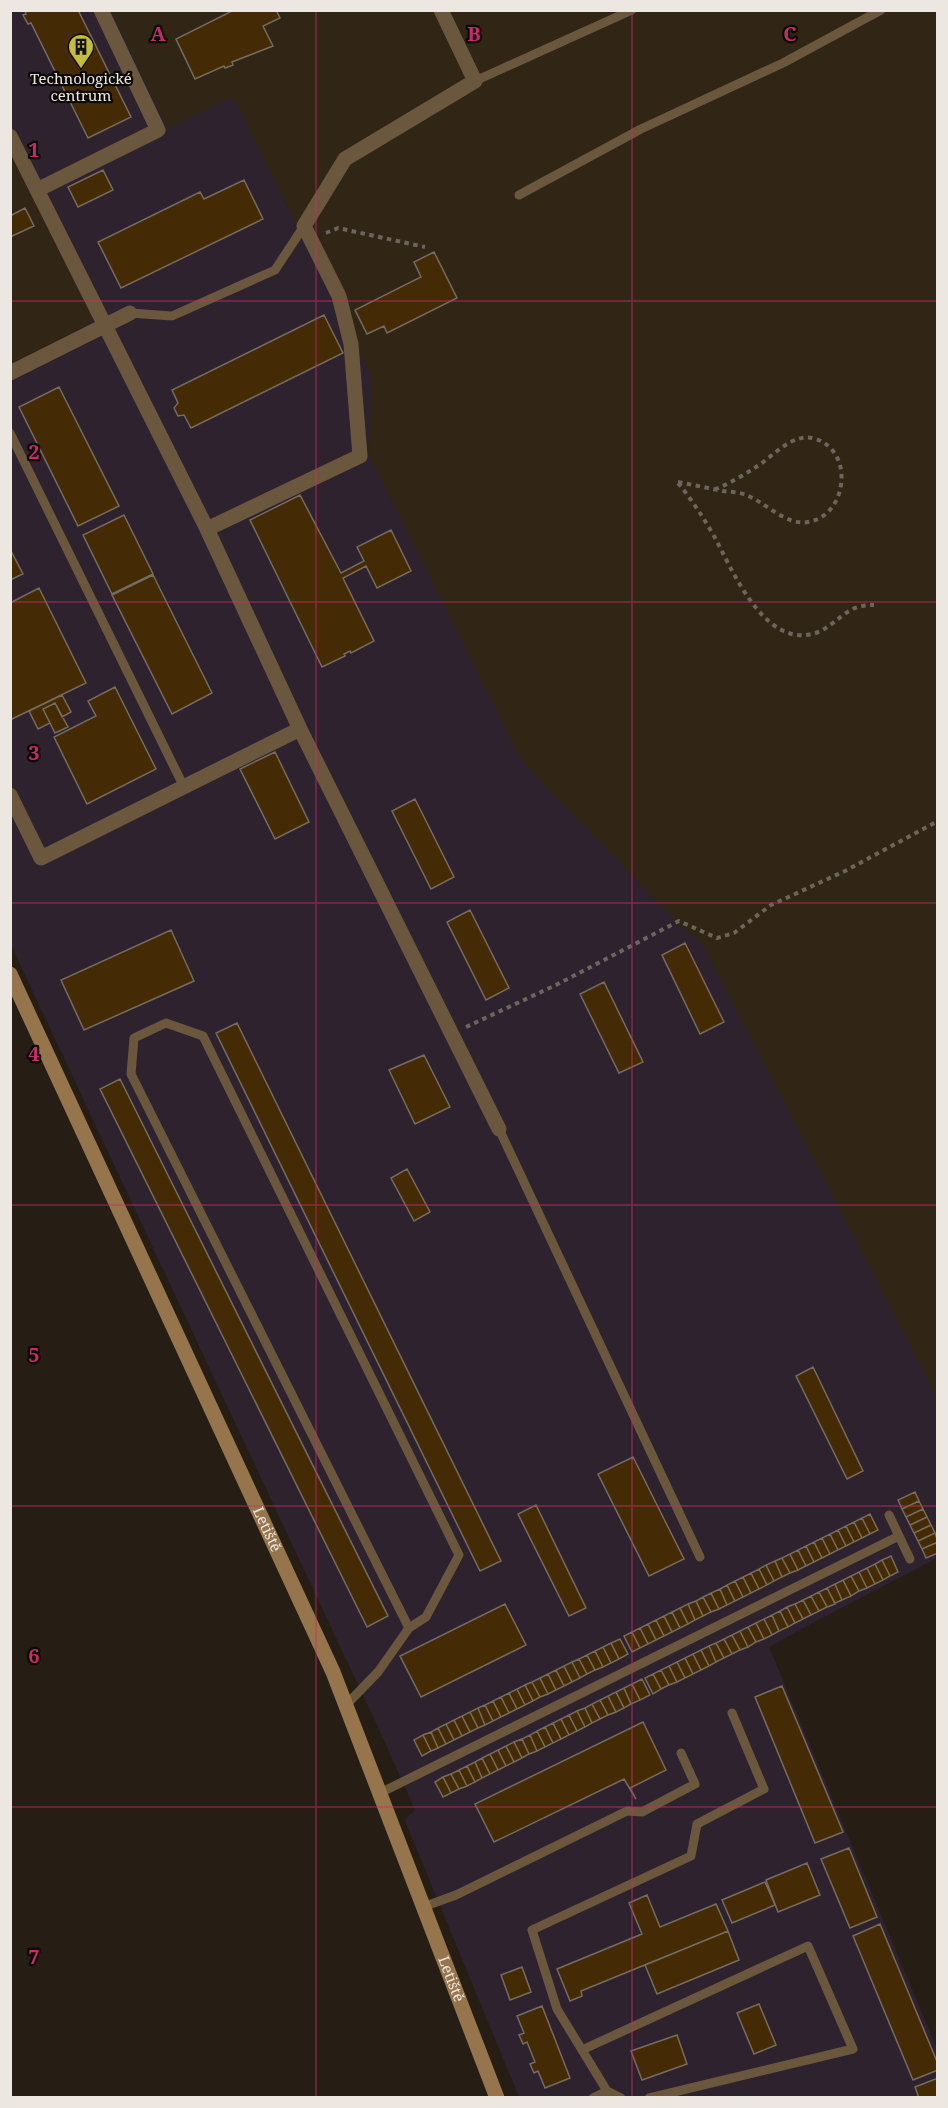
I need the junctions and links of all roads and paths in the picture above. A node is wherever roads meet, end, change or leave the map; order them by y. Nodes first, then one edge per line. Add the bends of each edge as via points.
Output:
1 (101, 10) edge
2 (441, 10) edge
3 (632, 10) edge
4 (881, 10) edge
5 (475, 81) junction
6 (10, 136) edge
7 (37, 190) junction
8 (519, 195) dead end
9 (308, 233) junction
10 (425, 247) dead end
11 (130, 313) joint
12 (104, 324) junction
13 (10, 373) edge
14 (10, 433) edge
15 (716, 489) junction
16 (207, 530) junction
17 (873, 605) dead end
18 (300, 729) junction
19 (184, 787) junction
20 (10, 795) edge
21 (938, 821) edge
22 (10, 974) edge
23 (452, 1033) junction
24 (500, 1129) joint
25 (890, 1515) dead end
26 (899, 1536) junction
27 (700, 1557) dead end
28 (910, 1559) dead end
29 (409, 1628) junction
30 (346, 1705) junction
31 (732, 1713) dead end
32 (681, 1753) dead end
33 (380, 1793) junction
34 (423, 1907) junction
35 (582, 2050) junction
36 (607, 2091) junction
37 (497, 2097) edge
38 (593, 2097) edge
39 (621, 2097) edge
40 (649, 2097) edge

1 - 7 street via 158,130
2 - 5 street
3 - 5 lane
4 - 8 lane via 783,63 640,129
5 - 9 street via 345,159
6 - 7 street
7 - 12 street
9 - 10 path via 339,228
9 - 11 lane via 275,270 172,316
9 - 16 street via 339,296 351,344 360,456
11 - 12 street
12 - 13 street
12 - 16 street
14 - 19 lane
15 - 15 path via 746,494 797,522 809,522 836,504 842,472 836,454 819,440 799,438
15 - 17 path via 678,482 695,503 740,585 765,618 782,630 812,634 850,610
16 - 18 street
18 - 19 street
18 - 23 street
19 - 20 street via 41,858
21 - 23 path via 771,905 734,933 717,938 679,921
22 - 30 street, Letiště
23 - 24 street
24 - 27 lane
25 - 26 lane
26 - 28 lane
26 - 33 lane
29 - 29 lane via 131,1074 134,1038 166,1023 203,1036 459,1555 426,1617
29 - 30 lane via 378,1672
30 - 33 street, Letiště
31 - 35 lane via 764,1789 697,1824 691,1856 532,1930 557,2009
32 - 34 lane via 695,1784 642,1812 627,1811 456,1895
33 - 34 street, Letiště
34 - 37 street, Letiště
35 - 36 lane
35 - 40 lane via 808,1946 853,2049
36 - 38 lane
36 - 39 lane

